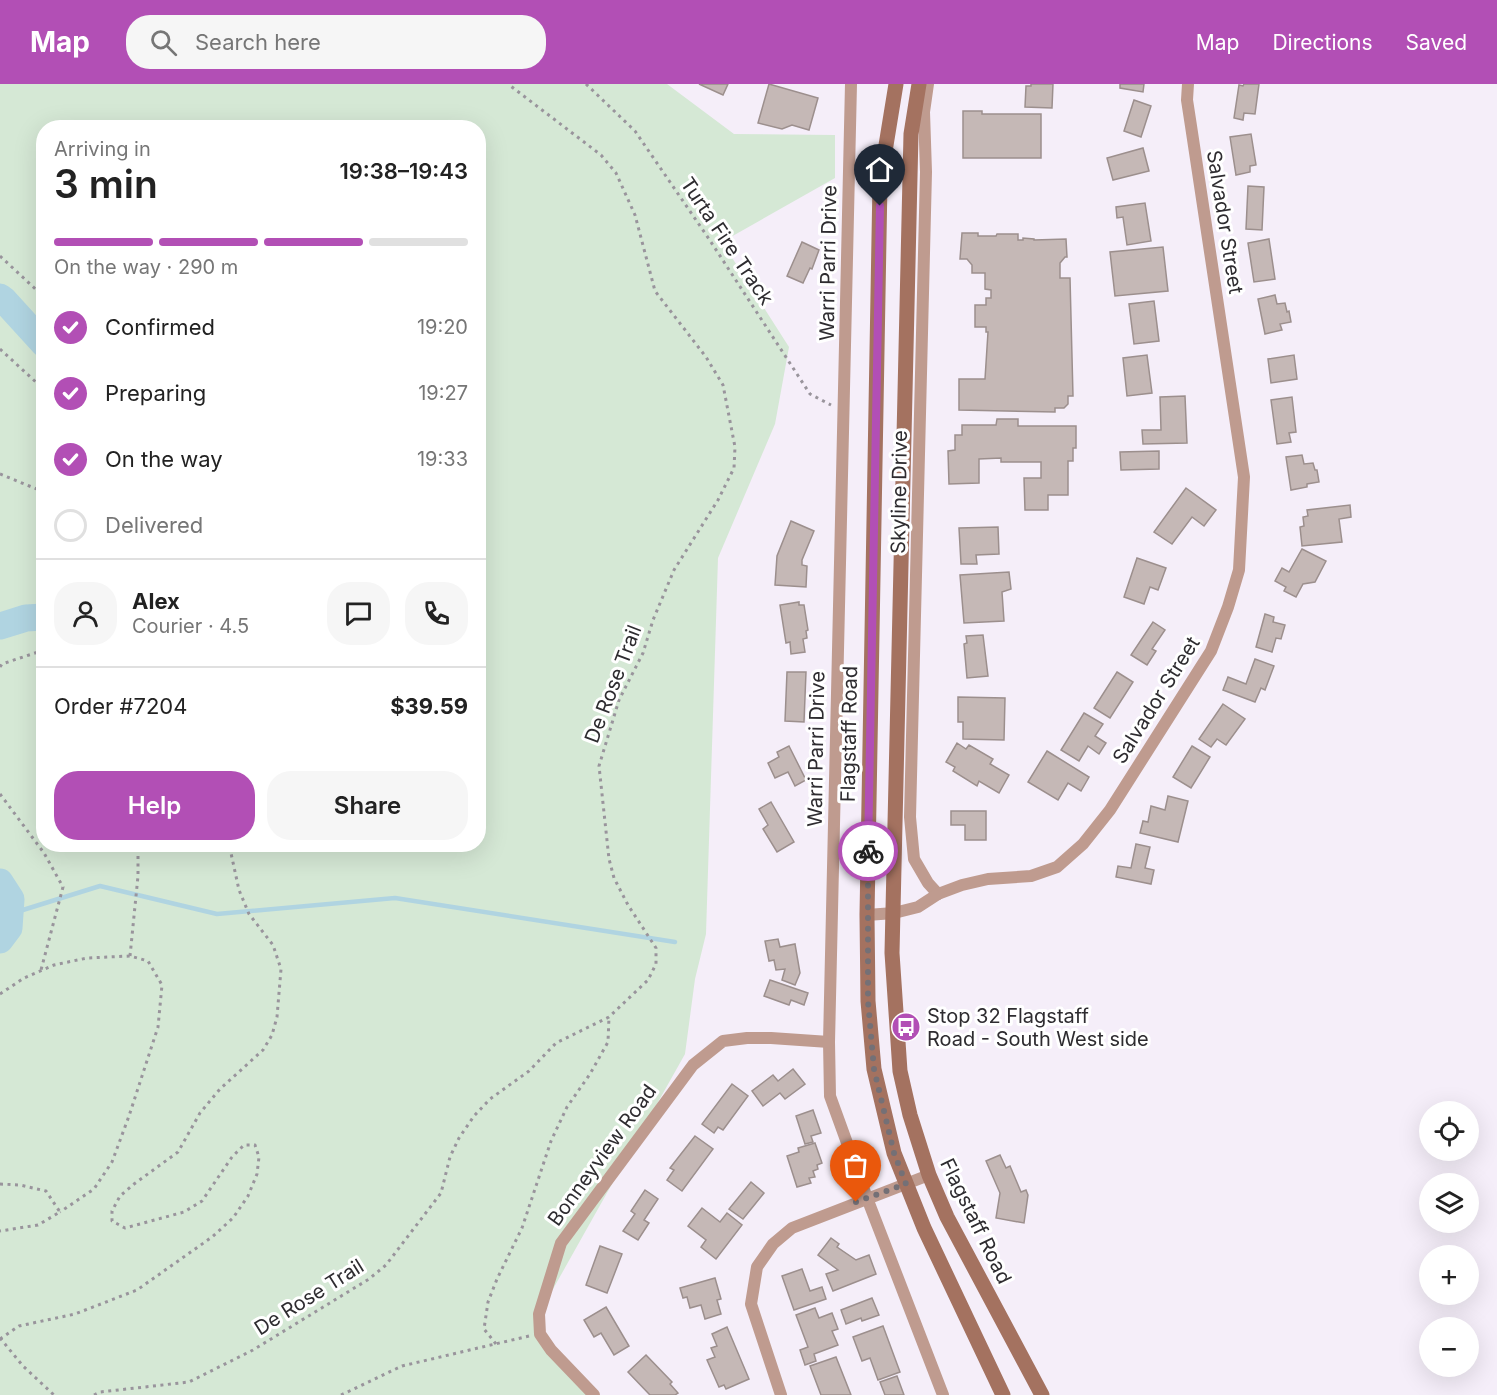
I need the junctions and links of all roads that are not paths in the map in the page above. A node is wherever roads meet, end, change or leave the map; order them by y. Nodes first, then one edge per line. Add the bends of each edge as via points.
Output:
1 (851, 84) edge
2 (896, 84) edge
3 (919, 84) edge
4 (928, 84) edge
5 (1188, 84) edge
6 (938, 894) junction
7 (894, 913) junction
8 (867, 915) junction
9 (829, 1042) junction
10 (929, 1175) junction
11 (906, 1184) junction
12 (867, 1198) junction
13 (594, 1395) edge
14 (781, 1395) edge
15 (943, 1395) edge
16 (1003, 1395) edge
17 (1042, 1395) edge

1 - 9 street, Warri Parri Drive
2 - 8 main road, Flagstaff Road via 880,182
3 - 7 main road, Flagstaff Road via 911,134
4 - 6 street, Skyline Drive via 924,112 926,172 910,817 914,860
5 - 6 street, Salvador Street via 1187,100 1244,477 1239,570 1228,607 1211,651 1110,810 1083,844 1057,867 1040,873 988,879
6 - 7 street, Salvador Street via 918,907
7 - 8 street, Salvador Street
7 - 10 main road, Flagstaff Road via 892,953 900,1071
8 - 11 main road, Flagstaff Road via 874,1069 894,1153
9 - 12 street, Warri Parri Drive via 830,1096
9 - 13 street, Bonneyview Road via 771,1038 723,1041 693,1065 561,1243 539,1314 540,1334
10 - 11 street
10 - 17 main road, Flagstaff Road via 947,1217
11 - 12 street
11 - 16 main road, Flagstaff Road
12 - 14 street via 792,1228 772,1244 757,1267 751,1304
12 - 15 street, Warri Parri Drive

